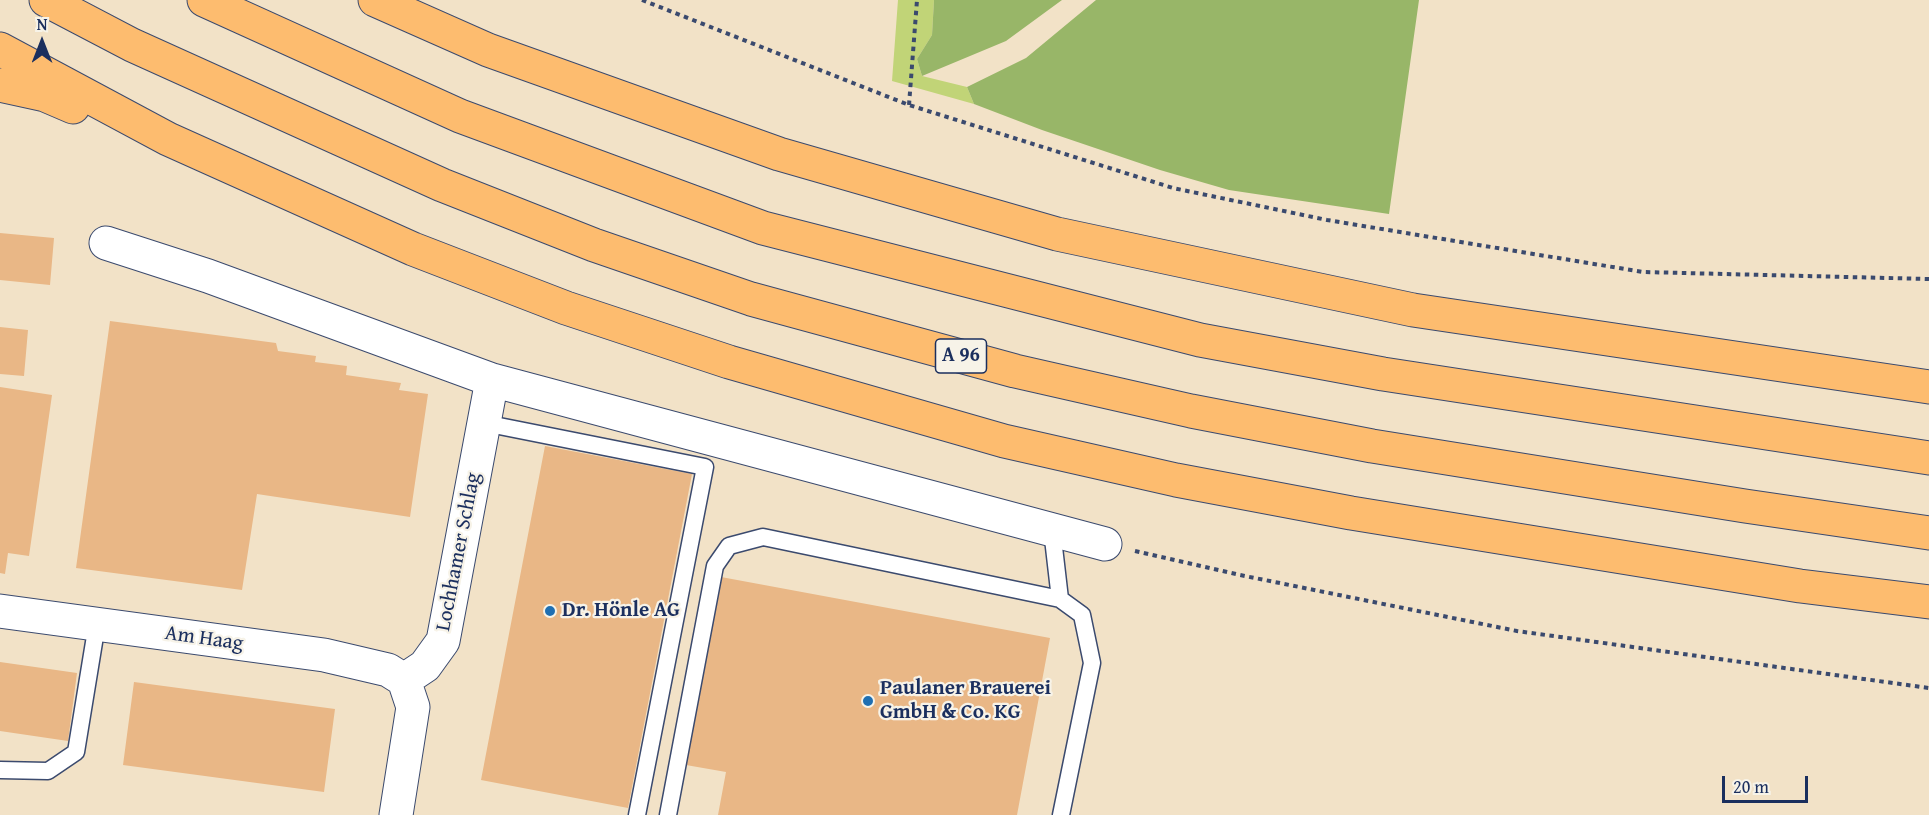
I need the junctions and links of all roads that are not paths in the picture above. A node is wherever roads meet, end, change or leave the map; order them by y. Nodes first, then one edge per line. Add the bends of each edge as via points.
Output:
1 (46, 0) edge
2 (204, 0) edge
3 (375, 0) edge
4 (0, 49) edge
5 (0, 85) edge
6 (168, 139) junction
7 (106, 243) dead end
8 (492, 380) junction
9 (1929, 387) edge
10 (484, 423) junction
11 (1929, 458) edge
12 (1052, 530) junction
13 (1929, 533) edge
14 (1105, 544) road end
15 (1060, 599) junction
16 (1929, 602) edge
17 (0, 611) edge
18 (97, 624) junction
19 (404, 680) junction
20 (0, 770) edge
21 (396, 815) edge
22 (637, 815) edge
23 (668, 815) edge
24 (1061, 815) edge

1 - 13 highway, A 96 via 132,45 442,185 594,245 752,299 1015,371 1202,413 1383,448
2 - 11 highway via 460,116 763,228 1200,340 1383,374
3 - 9 highway via 488,50 780,154 1057,234 1413,310
4 - 6 highway
5 - 6 highway via 45,95 126,129
6 - 16 highway via 413,249 566,308 729,362 1004,441 1176,480 1351,513 1800,586
7 - 8 street via 208,276
8 - 10 street, Lochhamer Schlag
8 - 12 street
10 - 19 street, Lochhamer Schlag via 443,640 425,666
10 - 22 lane via 705,467
12 - 14 street
12 - 15 lane
15 - 23 lane via 763,537 729,546 715,566
15 - 24 lane via 1082,615 1092,663
17 - 18 street, Am Haag
18 - 19 street, Am Haag via 324,655 388,670
18 - 20 lane via 76,752 48,771
19 - 21 street via 413,707

